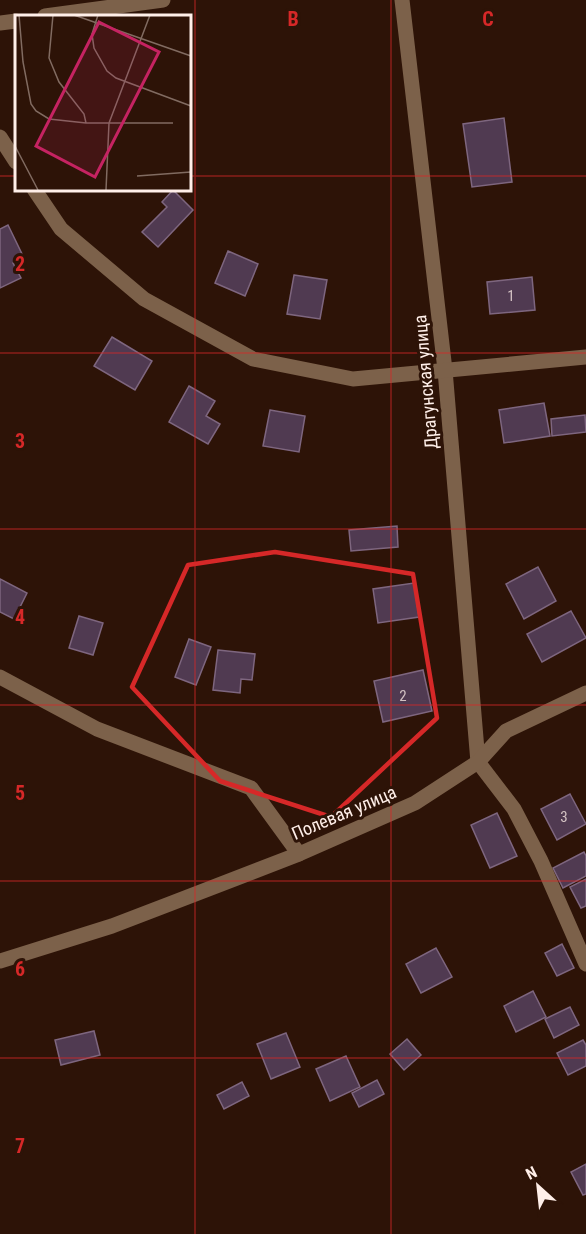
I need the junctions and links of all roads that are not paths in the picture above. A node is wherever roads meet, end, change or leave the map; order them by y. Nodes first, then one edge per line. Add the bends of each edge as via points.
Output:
1 (163, 0) edge
2 (402, 0) edge
3 (52, 15) edge
4 (15, 21) edge
5 (0, 23) edge
6 (0, 137) edge
7 (15, 160) edge
8 (35, 190) edge
9 (586, 357) edge
10 (445, 370) junction
11 (0, 677) edge
12 (586, 693) edge
13 (478, 762) junction
14 (299, 854) junction
15 (0, 961) edge
16 (586, 964) edge

1 - 3 street
2 - 10 street, Драгунская улица
4 - 5 street
6 - 7 street
8 - 10 street via 61,229 144,299 253,359 353,379
9 - 10 street
10 - 13 street, Драгунская улица
11 - 14 street via 97,729 251,788
12 - 13 street, Полевая улица via 506,731
13 - 14 street, Полевая улица via 415,803
13 - 16 street via 514,809
14 - 15 street, Полевая улица via 112,926

